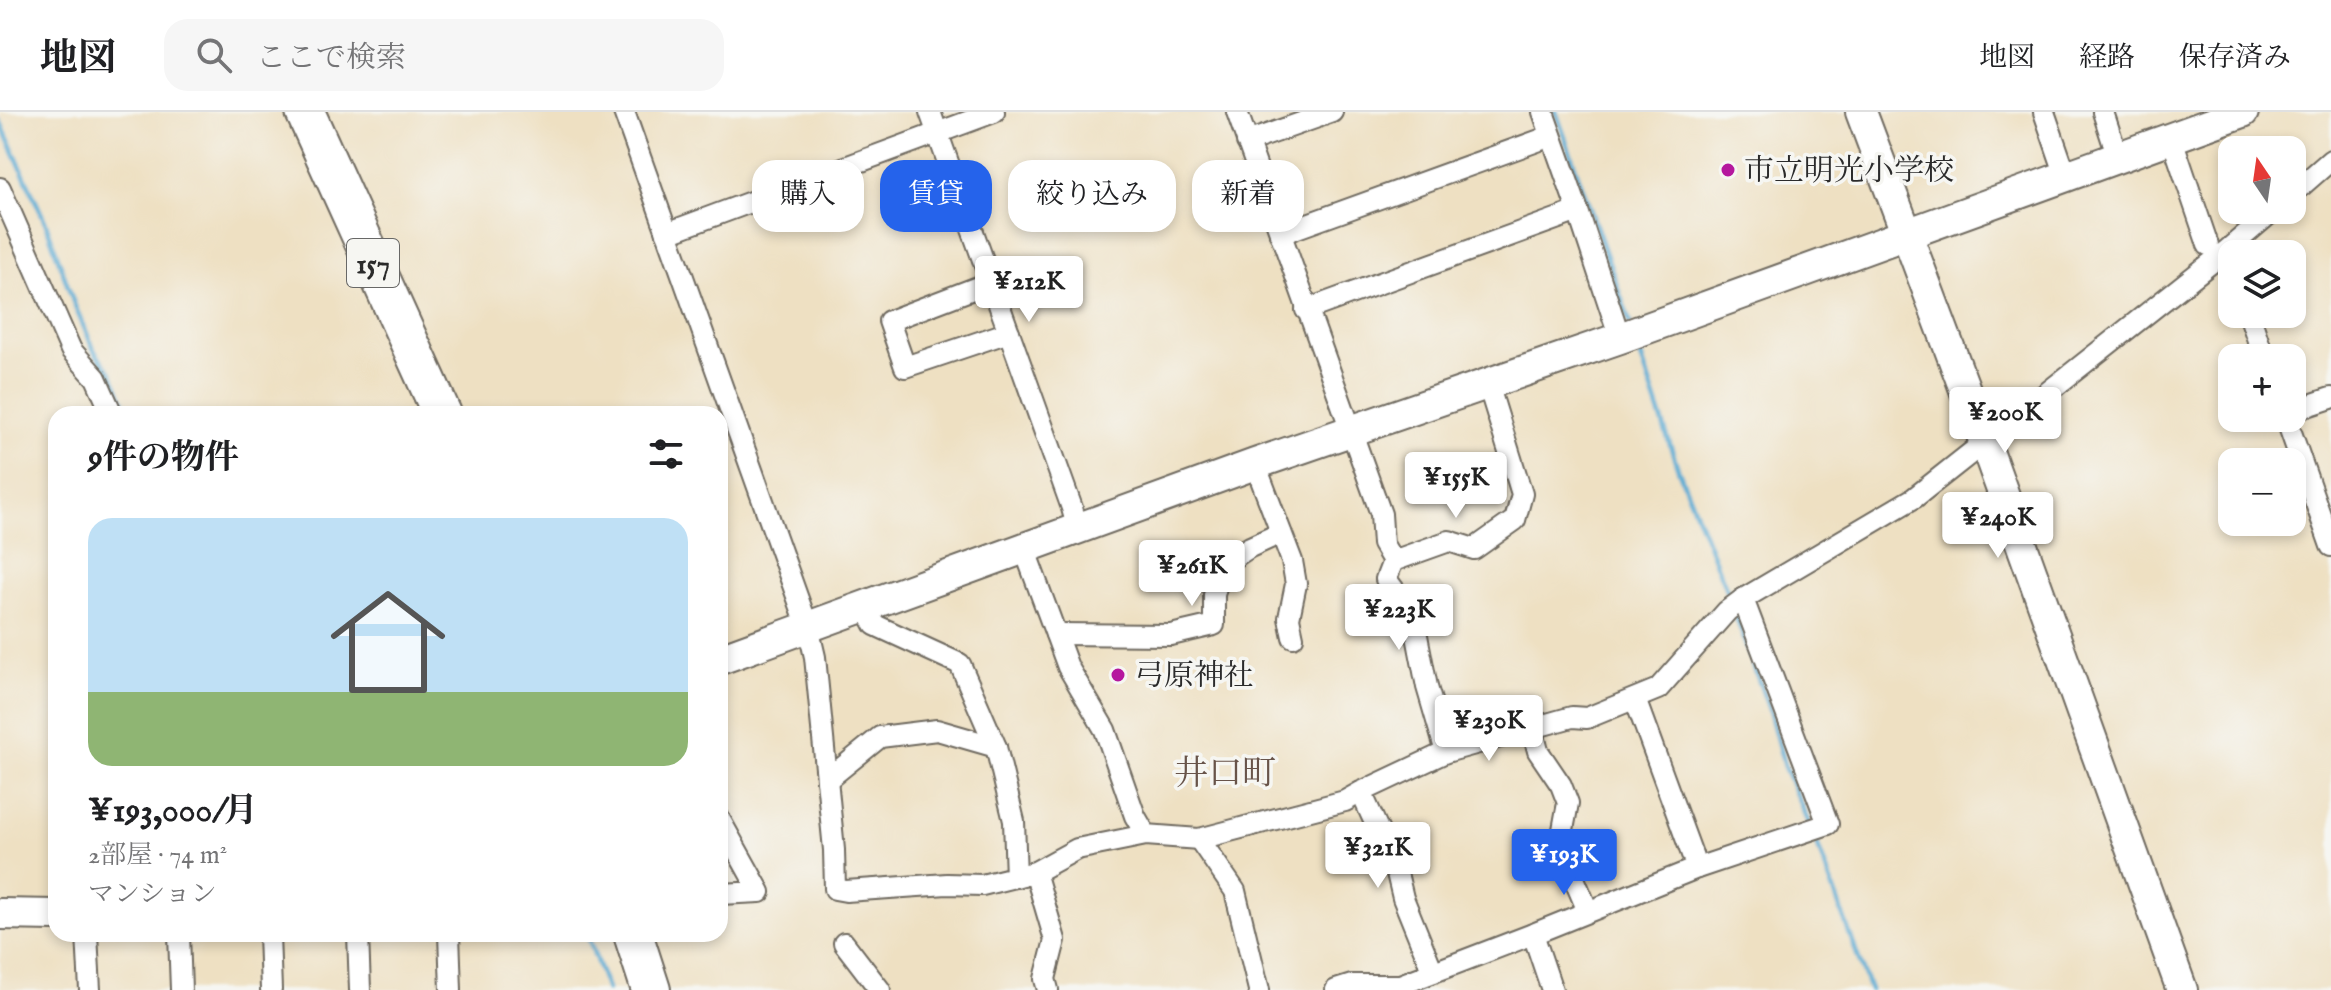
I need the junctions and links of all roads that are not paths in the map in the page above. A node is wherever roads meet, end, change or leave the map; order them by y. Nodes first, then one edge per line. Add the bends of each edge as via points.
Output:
1 (305, 112) edge
2 (624, 112) edge
3 (930, 112) edge
4 (994, 112) edge
5 (1237, 112) edge
6 (1332, 112) edge
7 (1543, 112) edge
8 (1861, 112) edge
9 (2044, 112) edge
10 (2103, 112) edge
11 (2243, 112) edge
12 (937, 133) junction
13 (1551, 136) junction
14 (2172, 139) junction
15 (1247, 142) junction
16 (2118, 158) junction
17 (2331, 160) edge
18 (2066, 176) junction
19 (2306, 182) edge
20 (0, 188) edge
21 (1578, 211) junction
22 (2257, 224) edge
23 (667, 233) junction
24 (1280, 234) junction
25 (1907, 235) junction
26 (2239, 240) edge
27 (2218, 245) edge
28 (2218, 257) edge
29 (991, 282) junction
30 (1306, 310) junction
31 (1009, 332) junction
32 (1629, 335) junction
33 (1488, 384) junction
34 (2331, 398) edge
35 (108, 406) edge
36 (438, 406) edge
37 (2306, 406) edge
38 (1352, 432) junction
39 (2291, 432) edge
40 (1985, 443) junction
41 (1255, 464) junction
42 (1078, 530) junction
43 (1281, 533) junction
44 (2331, 546) edge
45 (1024, 548) junction
46 (1393, 561) junction
47 (1736, 604) junction
48 (865, 606) junction
49 (808, 627) junction
50 (1056, 634) junction
51 (1293, 637) dead end
52 (728, 656) edge
53 (1635, 699) junction
54 (1532, 728) junction
55 (996, 747) junction
56 (1446, 752) junction
57 (827, 780) junction
58 (1361, 792) junction
59 (728, 834) edge
60 (1146, 835) junction
61 (1199, 839) junction
62 (1697, 868) junction
63 (1026, 875) junction
64 (728, 894) edge
65 (1588, 911) junction
66 (0, 914) edge
67 (48, 915) edge
68 (1533, 934) junction
69 (87, 942) edge
70 (179, 942) edge
71 (269, 942) edge
72 (358, 942) edge
73 (449, 942) edge
74 (636, 942) edge
75 (844, 943) dead end
76 (1433, 972) junction
77 (90, 990) edge
78 (181, 990) edge
79 (271, 990) edge
80 (360, 990) edge
81 (451, 990) edge
82 (651, 990) edge
83 (880, 990) edge
84 (1048, 990) edge
85 (1259, 990) edge
86 (1336, 990) edge
87 (1552, 990) edge
88 (2182, 990) edge

1 - 36 highway, 157
2 - 23 street
3 - 12 street
4 - 12 street
5 - 15 street
6 - 15 street
7 - 13 street
8 - 25 street
9 - 18 street
10 - 16 street
11 - 14 street
12 - 23 street
12 - 29 street
13 - 21 street
13 - 24 street
14 - 16 street
14 - 27 street
15 - 24 street
16 - 18 street
17 - 19 street
18 - 25 street
20 - 35 street via 71,350 96,378
21 - 30 street
21 - 32 street
22 - 26 street
23 - 49 street
24 - 30 street
25 - 32 street
25 - 40 street
28 - 40 street
29 - 31 street
29 - 31 street via 889,321 905,367
30 - 38 street
31 - 42 street
32 - 33 street
33 - 38 street
33 - 46 street via 1522,494 1515,520 1474,549 1449,541
34 - 37 street
38 - 41 street
38 - 46 street via 1381,514 1383,544
39 - 44 street
40 - 47 street via 1914,498
40 - 88 street
41 - 42 street
41 - 43 street
42 - 45 street
43 - 50 street via 1222,565 1214,625 1171,635
43 - 51 street via 1296,584 1289,618
45 - 48 street
45 - 50 street
46 - 56 street via 1386,579 1413,615
47 - 53 street via 1658,689
47 - 62 street via 1828,824
48 - 49 street
48 - 55 street via 875,625 960,664
49 - 52 street
49 - 57 street
50 - 60 street via 1068,667 1105,730
53 - 54 street via 1587,718
53 - 62 street
54 - 56 street
54 - 65 street via 1538,751 1568,803 1560,846
55 - 57 street via 937,730 880,737
55 - 63 street
56 - 58 street
57 - 63 street via 835,889 982,885
58 - 61 street via 1345,801
58 - 76 street
59 - 64 street via 760,892
60 - 61 street
60 - 63 street via 1077,849
61 - 85 street via 1235,891
62 - 65 street
63 - 84 street via 1055,940 1045,979
65 - 68 street
66 - 67 street
68 - 76 street
68 - 87 street
69 - 77 street
70 - 78 street
71 - 79 street
72 - 80 street
73 - 81 street
74 - 82 highway
75 - 83 street
76 - 86 street via 1400,985

